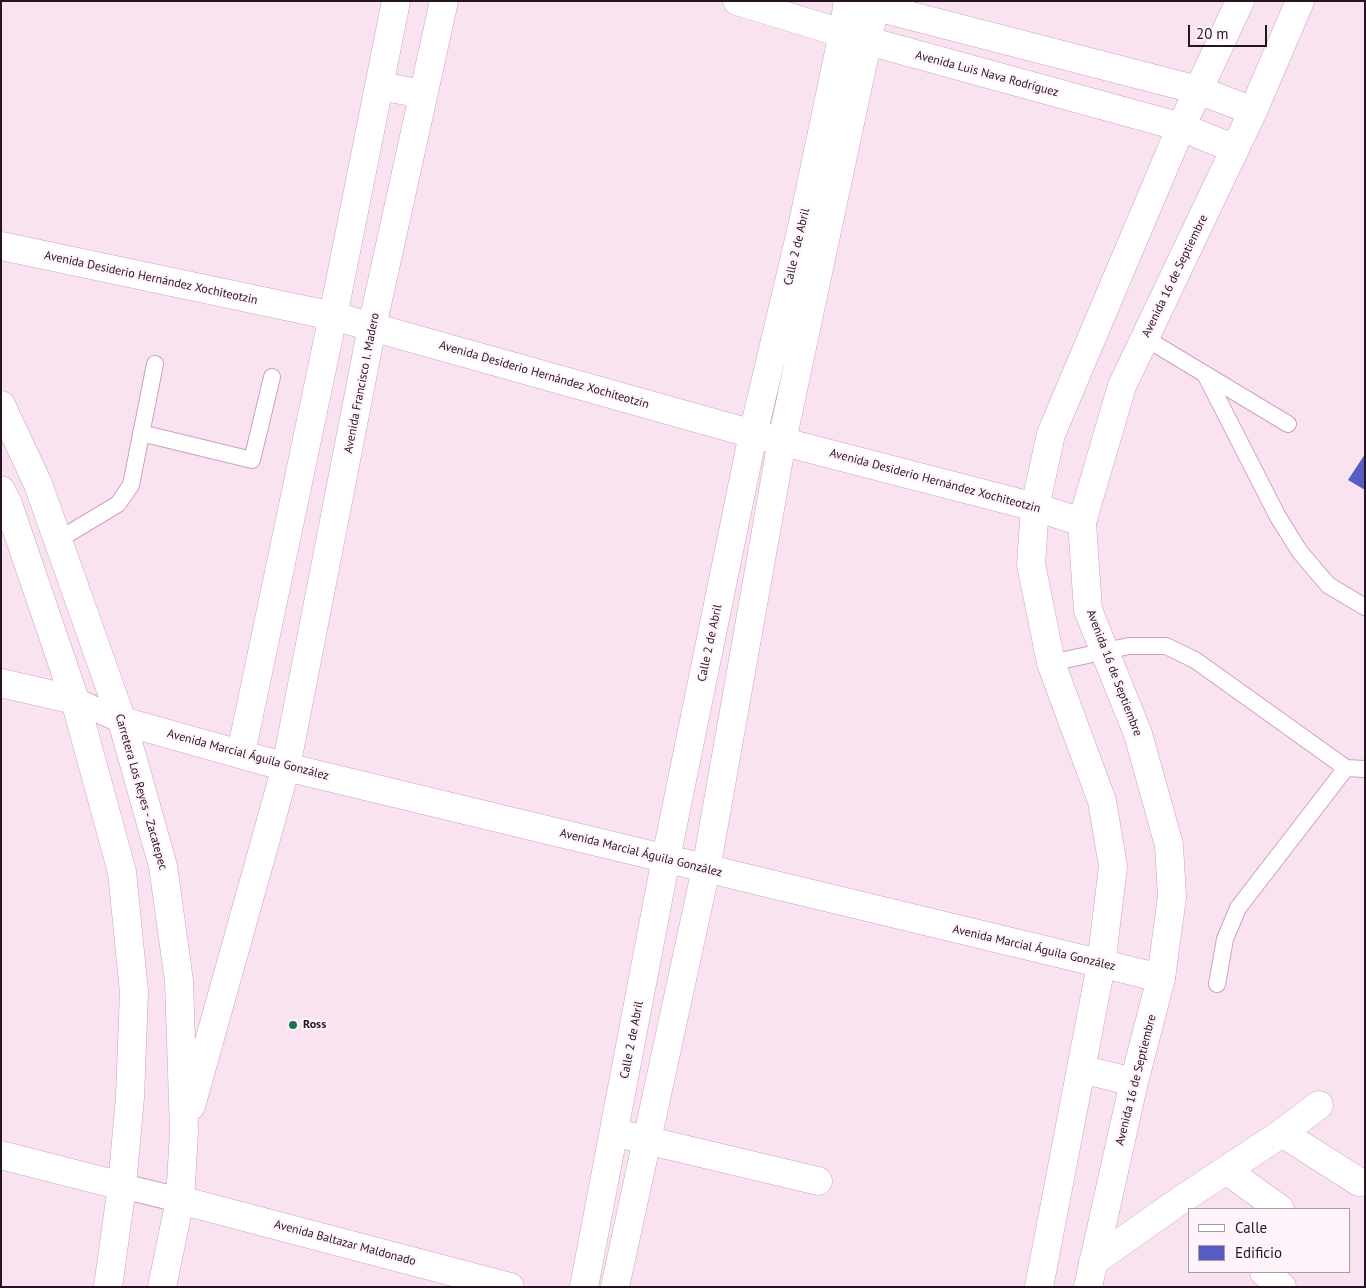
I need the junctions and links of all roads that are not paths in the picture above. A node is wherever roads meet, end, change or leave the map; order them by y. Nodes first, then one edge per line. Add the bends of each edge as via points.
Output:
1 (396, 1) edge
2 (444, 1) edge
3 (737, 1) edge
4 (848, 1) edge
5 (1240, 1) edge
6 (1300, 1) edge
7 (869, 3) edge
8 (855, 37) junction
9 (379, 86) junction
10 (1198, 90) junction
11 (423, 94) junction
12 (1253, 111) junction
13 (823, 122) junction
14 (1181, 127) junction
15 (849, 128) junction
16 (1235, 149) junction
17 (815, 226) junction
18 (1, 246) edge
19 (333, 316) junction
20 (372, 327) junction
21 (1145, 338) junction
22 (155, 364) dead end
23 (1205, 374) junction
24 (272, 377) dead end
25 (1, 405) edge
26 (1288, 424) dead end
27 (141, 433) junction
28 (753, 434) junction
29 (782, 441) junction
30 (1, 490) edge
31 (1035, 506) junction
32 (291, 515) junction
33 (1082, 522) junction
34 (334, 525) junction
35 (58, 540) junction
36 (1365, 607) edge
37 (1105, 650) junction
38 (708, 653) junction
39 (743, 660) junction
40 (1051, 663) junction
41 (1, 683) edge
42 (75, 700) junction
43 (122, 721) junction
44 (241, 753) junction
45 (286, 767) junction
46 (1346, 768) junction
47 (1365, 769) edge
48 (666, 858) junction
49 (706, 869) junction
50 (1101, 965) junction
51 (1161, 978) junction
52 (1217, 984) dead end
53 (1081, 1070) junction
54 (1134, 1082) junction
55 (1320, 1105) dead end
56 (184, 1131) junction
57 (614, 1132) junction
58 (1282, 1133) junction
59 (646, 1141) junction
60 (1, 1155) edge
61 (1226, 1170) junction
62 (818, 1181) dead end
63 (1359, 1182) dead end
64 (122, 1186) junction
65 (180, 1200) junction
66 (1184, 1207) edge
67 (1279, 1208) edge
68 (1265, 1273) edge
69 (1091, 1274) edge
70 (108, 1287) edge
71 (162, 1287) edge
72 (510, 1287) edge
73 (584, 1287) edge
74 (615, 1287) edge
75 (1039, 1287) edge
76 (1282, 1287) edge

1 - 9 street
2 - 11 street, Avenida Francisco I. Madero
3 - 8 street, Avenida Luis Nava Rodríguez
4 - 8 street, Calle 2 de Abril
5 - 10 street
6 - 12 street, Avenida 16 de Septiembre
7 - 8 street, Calle 2 de Abril
7 - 10 street
8 - 13 street, Calle 2 de Abril
8 - 14 street, Avenida Luis Nava Rodríguez
8 - 15 street, Calle 2 de Abril
9 - 11 street
9 - 19 street
10 - 12 street
10 - 14 street
11 - 20 street, Avenida Francisco I. Madero
12 - 16 street, Avenida 16 de Septiembre
13 - 15 street
13 - 17 street, Calle 2 de Abril
14 - 16 street, Avenida Luis Nava Rodríguez
14 - 31 street via 1051,434
15 - 17 street, Calle 2 de Abril
16 - 21 street, Avenida 16 de Septiembre
17 - 28 street, Calle 2 de Abril
17 - 29 street, Calle 2 de Abril
18 - 19 street, Avenida Desiderio Hernández Xochiteotzin
19 - 20 street, Avenida Desiderio Hernández Xochiteotzin
19 - 32 street
20 - 28 street, Avenida Desiderio Hernández Xochiteotzin
20 - 34 street, Avenida Francisco I. Madero
21 - 23 lane
21 - 33 street, Avenida 16 de Septiembre via 1122,386
22 - 27 lane
23 - 26 lane
23 - 36 lane via 1278,517 1300,552 1328,585
24 - 27 lane via 252,460
25 - 35 street, Carretera Los Reyes - Zacatepec via 38,484
27 - 35 lane via 131,486 118,504
28 - 29 street, Avenida Desiderio Hernández Xochiteotzin
28 - 38 street, Calle 2 de Abril
29 - 31 street, Avenida Desiderio Hernández Xochiteotzin
29 - 39 street, Calle 2 de Abril
30 - 42 street
31 - 33 street, Avenida Desiderio Hernández Xochiteotzin
31 - 40 street via 1031,564
32 - 34 street
32 - 44 street
33 - 37 street, Avenida 16 de Septiembre via 1088,610
34 - 45 street, Avenida Francisco I. Madero
35 - 43 street, Carretera Los Reyes - Zacatepec
37 - 40 lane
37 - 46 lane via 1166,646 1195,660
37 - 51 street, Avenida 16 de Septiembre via 1138,734 1169,845 1172,897
38 - 39 street
38 - 48 street, Calle 2 de Abril
39 - 49 street, Calle 2 de Abril
40 - 50 street via 1102,801 1112,866
41 - 42 street
42 - 43 street
42 - 64 street via 122,872 133,982 130,1097
43 - 44 street, Avenida Marcial Águila González
43 - 56 street, Carretera Los Reyes - Zacatepec via 163,866 179,981
44 - 45 street, Avenida Marcial Águila González
45 - 48 street, Avenida Marcial Águila González
45 - 56 street, Avenida Francisco I. Madero
46 - 47 lane
46 - 52 lane via 1238,908 1225,939
48 - 49 street, Avenida Marcial Águila González
48 - 57 street, Calle 2 de Abril
49 - 50 street, Avenida Marcial Águila González
49 - 59 street, Calle 2 de Abril
50 - 51 street, Avenida Marcial Águila González
50 - 53 street
51 - 54 street, Avenida 16 de Septiembre
53 - 54 street
53 - 75 street
54 - 69 street, Avenida 16 de Septiembre
55 - 58 street
56 - 65 street, Carretera Los Reyes - Zacatepec
57 - 59 street
57 - 73 street, Calle 2 de Abril
58 - 61 street
58 - 63 street
59 - 62 street
59 - 74 street, Calle 2 de Abril
60 - 64 street
61 - 66 street
61 - 67 street
64 - 65 street
64 - 70 street
65 - 71 street, Carretera Los Reyes - Zacatepec
65 - 72 street, Avenida Baltazar Maldonado
66 - 69 street
68 - 76 street

